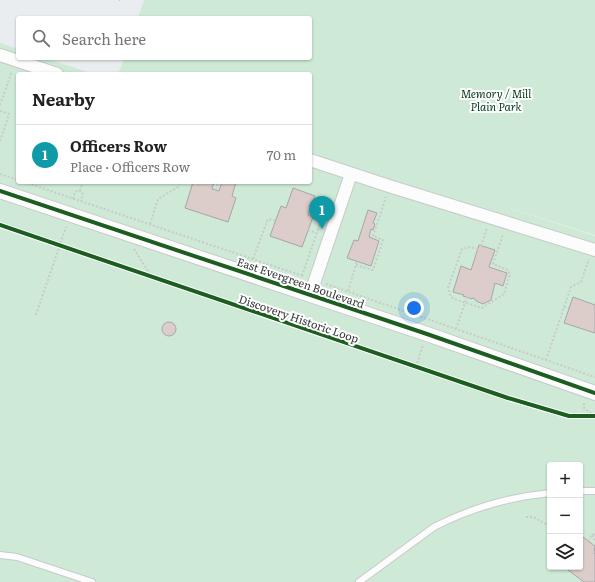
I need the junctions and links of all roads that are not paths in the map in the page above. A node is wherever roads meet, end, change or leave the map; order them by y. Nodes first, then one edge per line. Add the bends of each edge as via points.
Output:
1 (0, 55) edge
2 (51, 72) edge
3 (312, 161) edge
4 (351, 174) junction
5 (0, 190) edge
6 (594, 250) edge
7 (310, 295) junction
8 (591, 396) edge
9 (583, 491) edge
10 (595, 491) edge
11 (547, 493) edge
12 (0, 555) edge
13 (92, 582) edge
14 (359, 582) edge

1 - 2 street
3 - 4 street
4 - 6 street
4 - 7 street
5 - 7 street, East Evergreen Boulevard
7 - 8 street, East Evergreen Boulevard
9 - 10 lane
11 - 14 lane via 503,501 444,522
12 - 13 lane via 17,557

